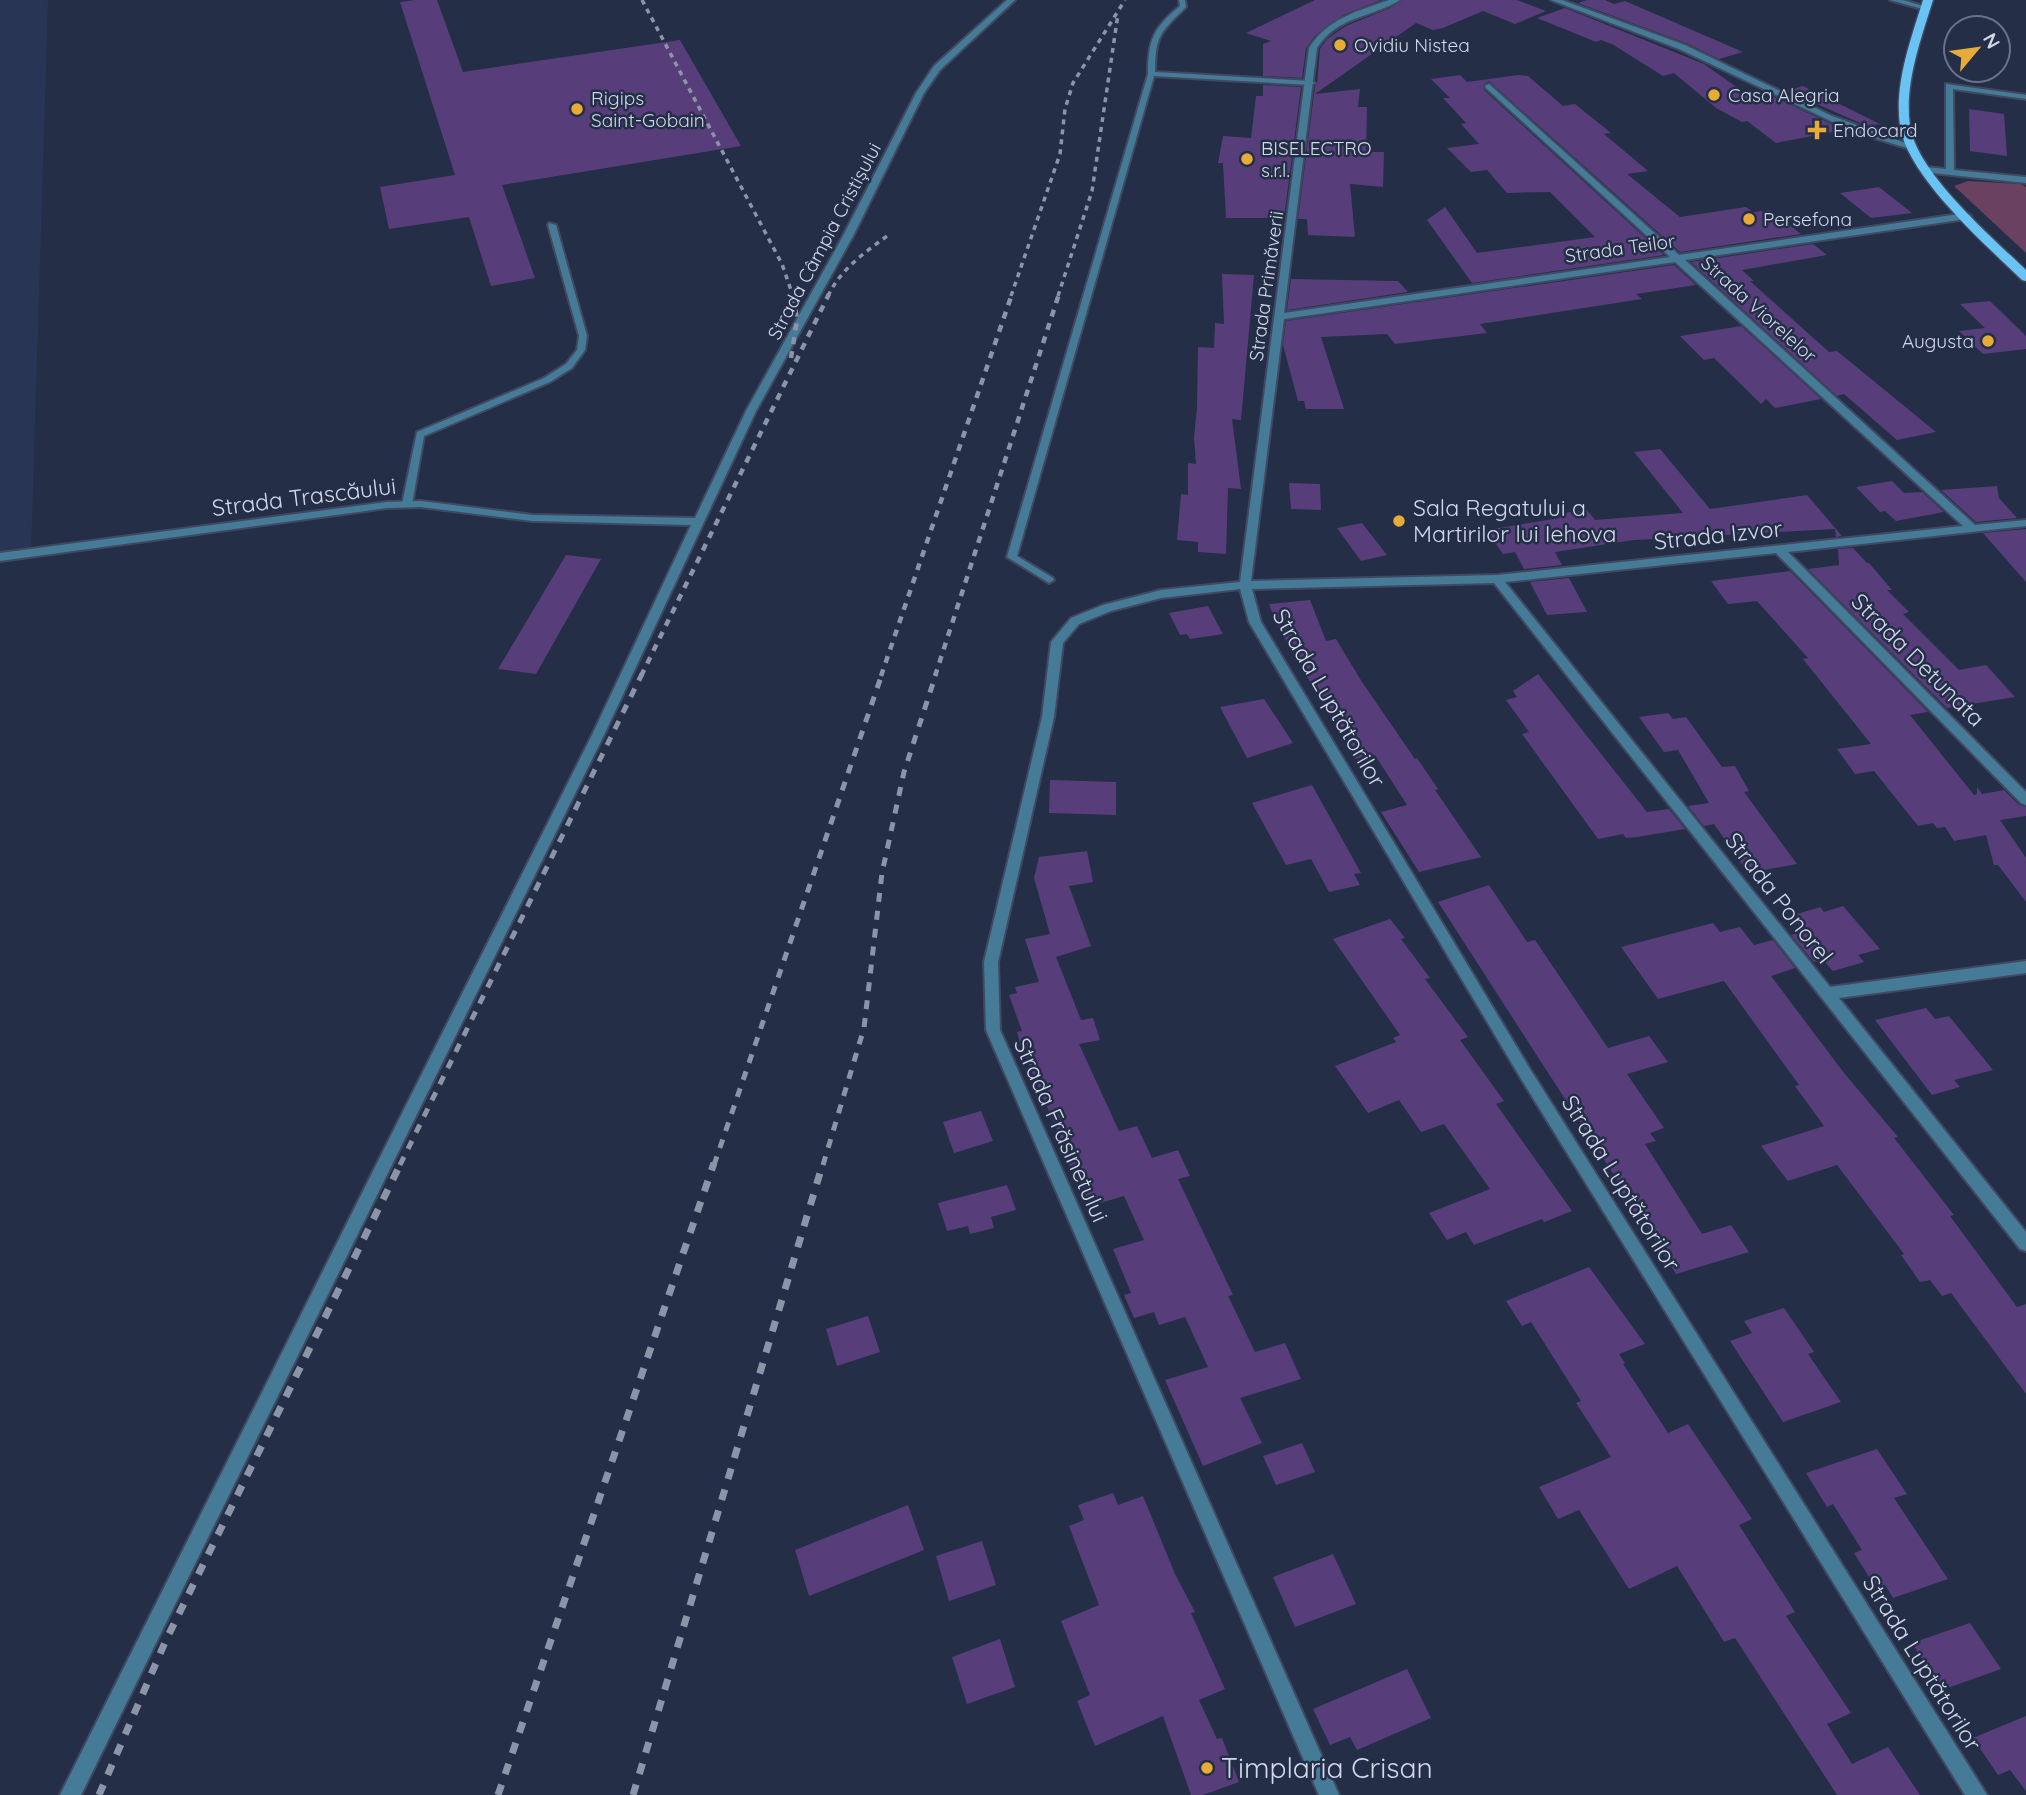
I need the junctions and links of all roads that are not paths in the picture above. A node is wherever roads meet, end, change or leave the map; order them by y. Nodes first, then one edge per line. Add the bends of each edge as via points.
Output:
1 (1011, 0) edge
2 (1182, 0) edge
3 (1396, 0) edge
4 (1555, 0) edge
5 (1894, 0) edge
6 (1927, 4) edge
7 (1151, 74) junction
8 (1311, 83) junction
9 (1489, 86) dead end
10 (2026, 97) edge
11 (1910, 146) junction
12 (1926, 170) junction
13 (1950, 172) junction
14 (2026, 180) edge
15 (1966, 216) junction
16 (552, 225) dead end
17 (1677, 257) junction
18 (2026, 277) edge
19 (1279, 317) junction
20 (407, 504) junction
21 (699, 522) junction
22 (2026, 523) edge
23 (1974, 530) junction
24 (1780, 550) junction
25 (0, 557) edge
26 (1497, 579) junction
27 (1049, 580) dead end
28 (1245, 585) junction
29 (2026, 800) edge
30 (2026, 967) edge
31 (1825, 994) junction
32 (2026, 1244) edge
33 (70, 1795) edge
34 (1329, 1795) edge
35 (1978, 1795) edge

1 - 21 street, Strada Câmpia Cristișului via 936,68 920,93 848,236 751,411
2 - 7 lane via 1183,7 1166,21 1151,44
3 - 8 street, Strada Primăverii via 1331,26 1318,38
4 - 11 street via 1698,54 1861,133
5 - 6 street
6 - 11 main road via 1905,91
7 - 8 lane
7 - 27 lane via 1012,557
8 - 19 street, Strada Primăverii
9 - 17 street, Strada Viorelelor
10 - 13 street via 1949,86
11 - 12 main road
12 - 13 street
12 - 15 main road
13 - 14 street
15 - 17 street, Strada Teilor
15 - 18 main road
16 - 20 lane via 583,336 581,350 569,366 547,380 421,434
17 - 19 street, Strada Teilor
17 - 23 street, Strada Viorelelor
19 - 28 street, Strada Primăverii
20 - 21 street, Strada Trascăului via 533,517
20 - 25 street, Strada Trascăului
21 - 33 street, Strada Câmpia Cristișului via 598,735
22 - 23 street, Strada Izvor
23 - 24 street, Strada Izvor
24 - 26 street, Strada Izvor
24 - 29 street, Strada Detunata
26 - 28 street, Strada Izvor
26 - 31 street, Strada Ponorel
28 - 34 street, Strada Frăsinetului via 1161,594 1107,607 1076,621 1057,642 1048,718 991,962 992,1030
28 - 35 street, Strada Luptătorilor via 1255,622 1525,1073
30 - 31 street
31 - 32 street, Strada Ponorel

